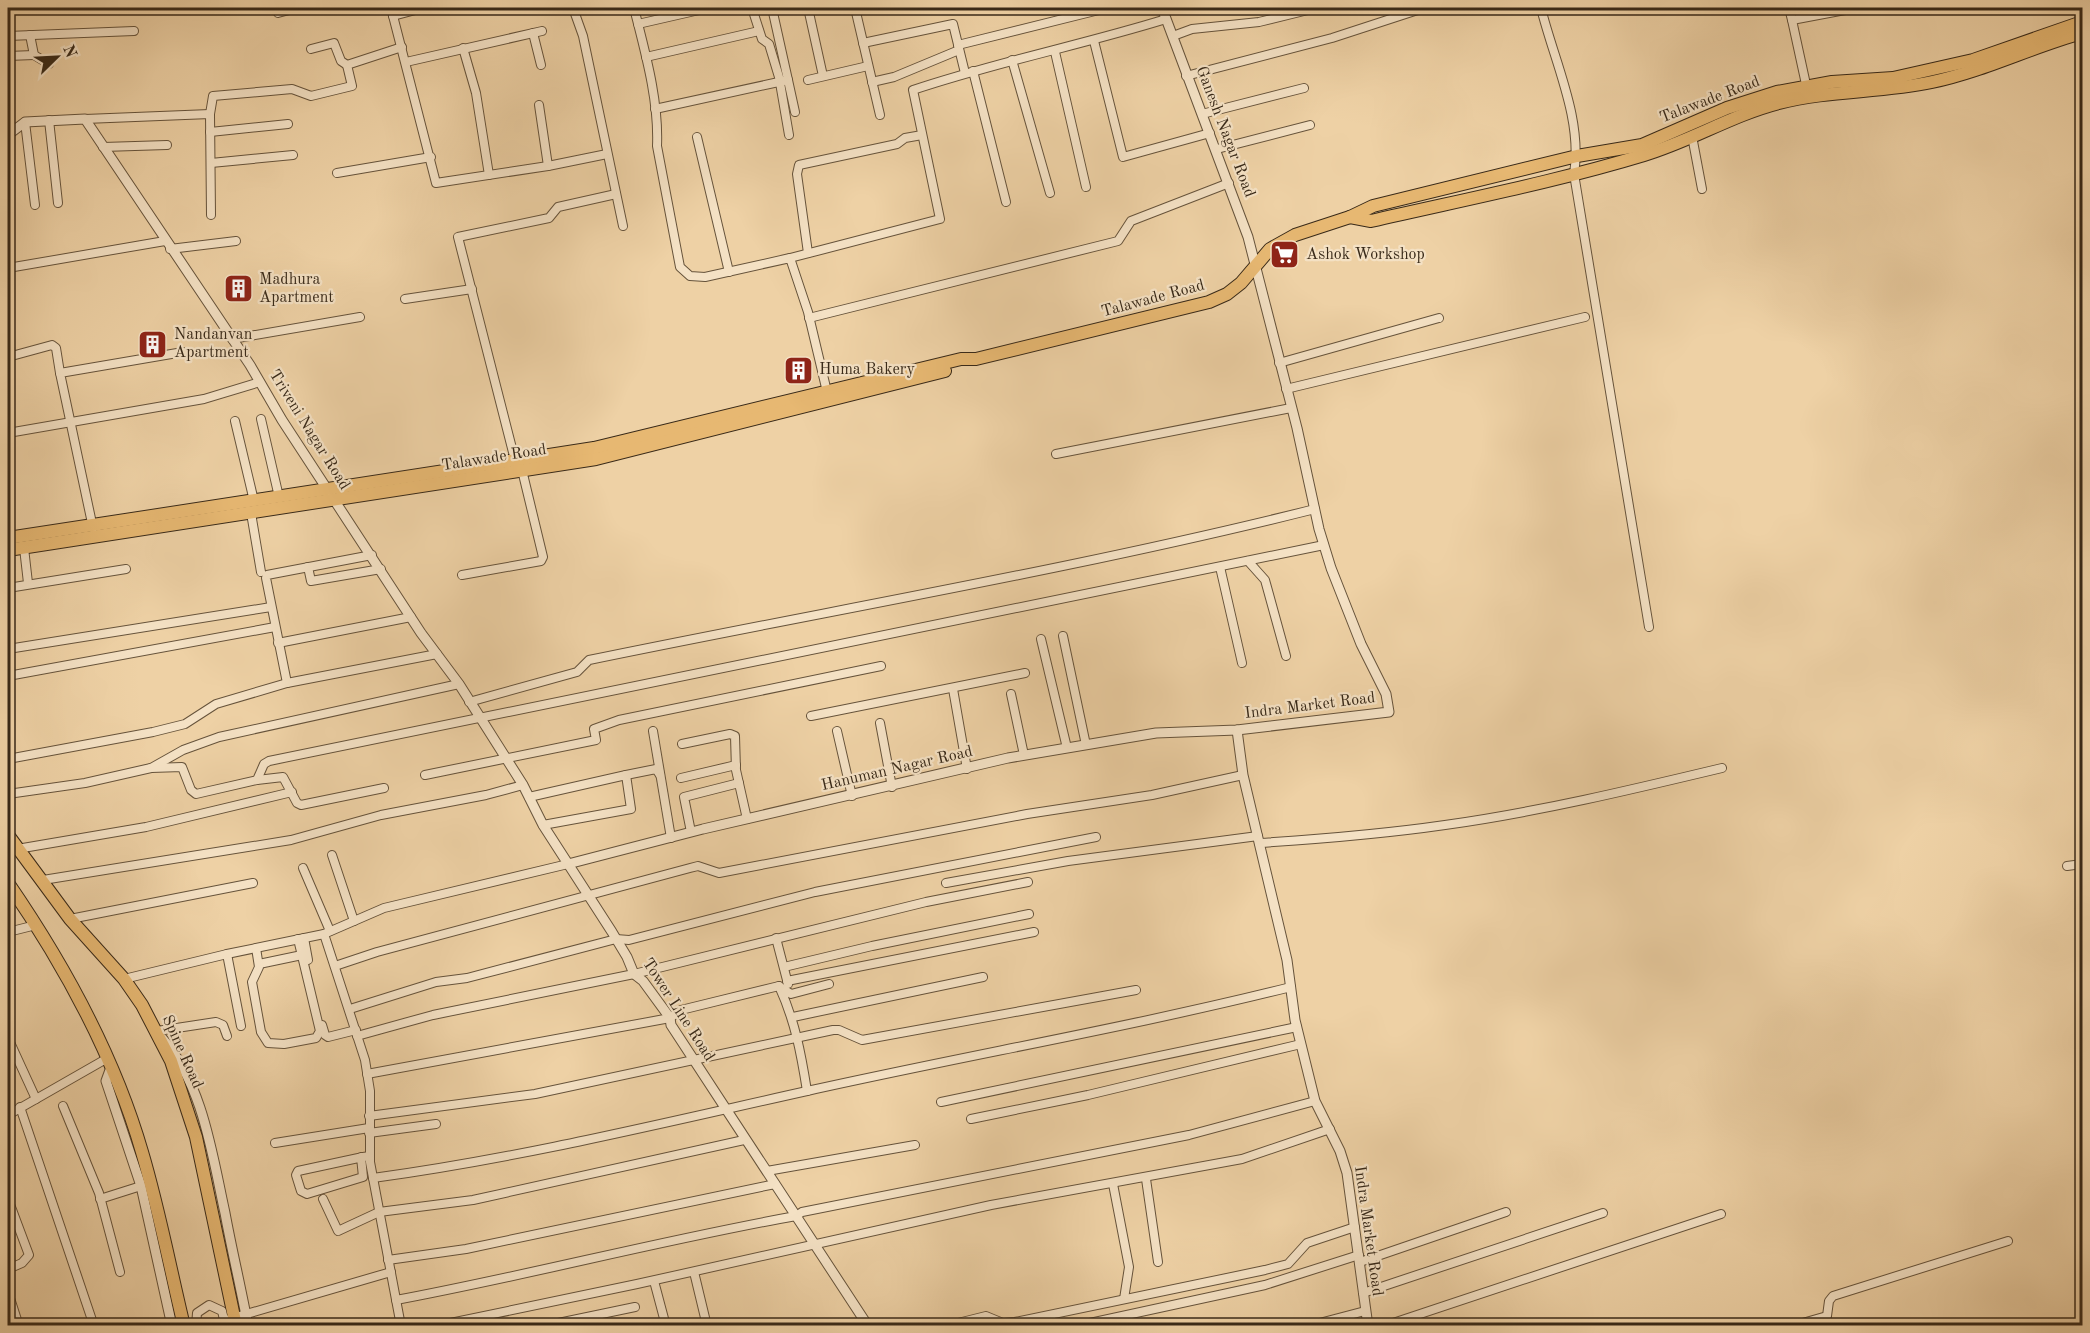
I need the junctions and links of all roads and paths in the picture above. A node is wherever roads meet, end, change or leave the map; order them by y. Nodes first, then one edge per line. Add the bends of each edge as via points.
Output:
1 (297, 8) edge
2 (423, 8) edge
3 (573, 8) edge
4 (634, 8) edge
5 (708, 8) edge
6 (752, 8) edge
7 (772, 8) edge
8 (808, 8) edge
9 (856, 8) edge
10 (1107, 8) edge
11 (1162, 8) edge
12 (1314, 8) edge
13 (1424, 8) edge
14 (1541, 8) edge
15 (1789, 8) edge
16 (1844, 8) edge
17 (392, 12) edge
18 (278, 13) dead end
19 (1166, 20) junction
20 (1792, 20) junction
21 (2082, 22) edge
22 (638, 24) junction
23 (759, 31) junction
24 (134, 32) dead end
25 (2082, 33) edge
26 (30, 34) junction
27 (8, 36) edge
28 (1173, 36) junction
29 (1094, 41) junction
30 (863, 43) junction
31 (402, 47) junction
32 (463, 48) junction
33 (959, 48) junction
34 (311, 50) dead end
35 (1055, 52) junction
36 (34, 55) junction
37 (8, 56) edge
38 (646, 57) junction
39 (1012, 60) junction
40 (406, 62) junction
41 (49, 64) dead end
42 (347, 65) junction
43 (541, 65) dead end
44 (868, 66) junction
45 (969, 72) junction
46 (823, 76) junction
47 (1186, 76) junction
48 (808, 80) dead end
49 (784, 82) junction
50 (872, 82) junction
51 (1304, 88) dead end
52 (1808, 92) junction
53 (539, 105) dead end
54 (655, 109) junction
55 (795, 112) dead end
56 (210, 114) junction
57 (1202, 114) junction
58 (880, 115) dead end
59 (85, 119) junction
60 (50, 120) junction
61 (26, 122) junction
62 (288, 124) dead end
63 (1310, 125) dead end
64 (210, 132) junction
65 (1210, 133) junction
66 (8, 135) edge
67 (789, 135) dead end
68 (922, 135) junction
69 (1692, 136) junction
70 (697, 137) dead end
71 (167, 145) dead end
72 (103, 147) junction
73 (1217, 149) junction
74 (607, 154) junction
75 (293, 155) dead end
76 (1577, 156) junction
77 (431, 157) junction
78 (211, 163) junction
79 (548, 166) junction
80 (337, 173) dead end
81 (1574, 174) junction
82 (489, 175) junction
83 (1229, 183) junction
84 (1086, 188) dead end
85 (1702, 189) dead end
86 (1050, 193) dead end
87 (616, 194) junction
88 (1006, 202) dead end
89 (58, 203) dead end
90 (34, 205) dead end
91 (211, 214) dead end
92 (1350, 217) junction
93 (623, 226) dead end
94 (236, 241) dead end
95 (168, 245) junction
96 (808, 253) junction
97 (790, 258) junction
98 (8, 268) edge
99 (1254, 268) junction
100 (729, 272) junction
101 (472, 289) junction
102 (405, 299) dead end
103 (360, 317) dead end
104 (1585, 317) dead end
105 (809, 318) junction
106 (1439, 318) dead end
107 (232, 339) junction
108 (183, 352) dead end
109 (8, 357) edge
110 (1279, 363) junction
111 (60, 373) junction
112 (260, 382) junction
113 (1286, 389) junction
114 (828, 395) junction
115 (1290, 408) junction
116 (261, 419) dead end
117 (71, 422) junction
118 (235, 422) dead end
119 (8, 433) edge
120 (1056, 454) dead end
121 (518, 467) junction
122 (332, 495) junction
123 (279, 497) junction
124 (253, 507) junction
125 (1315, 509) junction
126 (94, 531) junction
127 (8, 538) edge
128 (1324, 545) junction
129 (24, 548) junction
130 (8, 550) edge
131 (372, 555) junction
132 (1248, 561) junction
133 (308, 567) junction
134 (1220, 567) junction
135 (126, 569) dead end
136 (381, 569) junction
137 (261, 572) dead end
138 (462, 575) dead end
139 (28, 583) junction
140 (8, 588) edge
141 (271, 607) junction
142 (411, 617) junction
143 (275, 627) junction
144 (1649, 627) dead end
145 (1063, 636) dead end
146 (1041, 639) dead end
147 (279, 643) junction
148 (8, 649) edge
149 (435, 650) junction
150 (1286, 656) dead end
151 (1242, 663) dead end
152 (881, 666) dead end
153 (1025, 673) dead end
154 (8, 676) edge
155 (287, 683) junction
156 (459, 684) junction
157 (953, 689) junction
158 (1011, 694) dead end
159 (469, 702) junction
160 (811, 716) dead end
161 (479, 718) junction
162 (880, 723) dead end
163 (653, 730) dead end
164 (1237, 730) junction
165 (837, 731) dead end
166 (682, 744) dead end
167 (1086, 745) junction
168 (1067, 748) junction
169 (1024, 755) junction
170 (8, 759) edge
171 (506, 759) junction
172 (736, 765) junction
173 (151, 768) junction
174 (1722, 768) dead end
175 (967, 769) junction
176 (425, 775) dead end
177 (626, 775) junction
178 (1243, 775) junction
179 (660, 776) junction
180 (681, 778) dead end
181 (257, 780) junction
182 (739, 783) junction
183 (523, 785) junction
184 (892, 786) junction
185 (384, 788) dead end
186 (292, 792) junction
187 (8, 794) edge
188 (852, 796) junction
189 (529, 797) junction
190 (747, 819) junction
191 (543, 825) junction
192 (692, 832) junction
193 (8, 835) edge
194 (1096, 837) dead end
195 (671, 838) junction
196 (1258, 840) junction
197 (17, 849) junction
198 (332, 855) dead end
199 (568, 864) junction
200 (2082, 864) edge
201 (2067, 866) dead end
202 (303, 868) dead end
203 (43, 880) junction
204 (1028, 882) dead end
205 (8, 883) edge
206 (253, 883) dead end
207 (946, 883) dead end
208 (588, 894) junction
209 (1029, 914) dead end
210 (70, 919) junction
211 (354, 921) junction
212 (36, 925) junction
213 (8, 932) edge
214 (1034, 932) dead end
215 (327, 933) junction
216 (776, 938) junction
217 (301, 939) junction
218 (616, 939) junction
219 (256, 948) junction
220 (227, 954) junction
221 (302, 955) junction
222 (259, 964) junction
223 (335, 966) junction
224 (784, 968) junction
225 (634, 974) junction
226 (983, 977) dead end
227 (124, 979) junction
228 (787, 981) junction
229 (829, 984) dead end
230 (779, 986) junction
231 (1291, 987) junction
232 (1136, 990) dead end
233 (8, 993) edge
234 (791, 994) junction
235 (9, 1004) dead end
236 (350, 1009) junction
237 (793, 1017) junction
238 (670, 1018) junction
239 (241, 1026) dead end
240 (1297, 1027) junction
241 (157, 1031) junction
242 (357, 1033) junction
243 (227, 1036) dead end
244 (8, 1038) edge
245 (799, 1038) junction
246 (1301, 1044) junction
247 (694, 1061) junction
248 (108, 1064) junction
249 (367, 1074) junction
250 (807, 1091) junction
251 (36, 1099) junction
252 (1315, 1101) junction
253 (941, 1102) dead end
254 (63, 1106) dead end
255 (20, 1107) junction
256 (726, 1111) junction
257 (8, 1114) edge
258 (369, 1116) junction
259 (970, 1119) dead end
260 (436, 1124) dead end
261 (1330, 1129) junction
262 (369, 1131) junction
263 (744, 1140) junction
264 (275, 1143) dead end
265 (915, 1145) dead end
266 (370, 1156) junction
267 (361, 1157) junction
268 (767, 1171) junction
269 (373, 1178) junction
270 (1146, 1179) junction
271 (775, 1184) junction
272 (1113, 1184) junction
273 (141, 1186) junction
274 (8, 1199) edge
275 (100, 1199) junction
276 (323, 1199) dead end
277 (379, 1212) junction
278 (1506, 1212) dead end
279 (1603, 1213) dead end
280 (1721, 1214) dead end
281 (796, 1216) junction
282 (1355, 1227) junction
283 (2008, 1241) dead end
284 (815, 1245) junction
285 (1360, 1259) junction
286 (388, 1260) junction
287 (1158, 1262) dead end
288 (8, 1269) edge
289 (120, 1272) dead end
290 (391, 1272) junction
291 (694, 1272) junction
292 (654, 1281) junction
293 (8, 1292) edge
294 (1363, 1293) junction
295 (1124, 1299) junction
296 (396, 1300) junction
297 (634, 1307) dead end
298 (1365, 1311) junction
299 (233, 1321) edge
300 (1216, 1323) dead end
301 (20, 1326) edge
302 (94, 1326) edge
303 (172, 1326) edge
304 (184, 1326) edge
305 (196, 1326) edge
306 (248, 1326) edge
307 (401, 1326) edge
308 (435, 1326) edge
309 (544, 1326) edge
310 (666, 1326) edge
311 (707, 1326) edge
312 (868, 1326) edge
313 (946, 1326) edge
314 (1077, 1326) edge
315 (1206, 1326) edge
316 (1308, 1326) edge
317 (1368, 1326) edge
318 (1384, 1326) edge
319 (1792, 1326) edge

1 - 18 street
2 - 17 street
3 - 74 street via 583,36
4 - 22 street
5 - 22 street
6 - 23 street
7 - 49 street
8 - 46 street
9 - 30 street
10 - 33 street
11 - 19 street, Ganesh Nagar Road
12 - 28 street via 1259,22 1192,29
13 - 47 street via 1332,38
14 - 76 street via 1571,114
15 - 20 street
16 - 20 street
17 - 31 street
19 - 28 street, Ganesh Nagar Road
19 - 29 street
20 - 52 street
21 - 52 main road, Talawade Road via 1973,60 1893,78 1832,82
22 - 38 street
23 - 38 street
23 - 49 street via 769,44
24 - 26 street
25 - 52 main road, Talawade Road via 1976,71 1932,82 1894,89
26 - 27 street
26 - 36 street
28 - 47 street, Ganesh Nagar Road
29 - 35 street
29 - 65 street via 1123,157
30 - 33 street via 953,24
30 - 44 street
31 - 40 street
31 - 42 street
32 - 40 street
32 - 43 street via 538,32
32 - 82 street via 476,93
33 - 45 street
33 - 50 street via 894,77
34 - 42 street via 334,43 341,62
35 - 39 street
35 - 84 street
36 - 37 street
36 - 41 street
38 - 54 street
39 - 45 street
39 - 86 street
40 - 77 street
42 - 56 street via 352,86 311,96 292,89 213,96
44 - 46 street
44 - 50 street
45 - 68 street via 913,90
45 - 88 street
46 - 48 street
47 - 57 street, Ganesh Nagar Road
49 - 54 street
49 - 55 street
49 - 67 street
50 - 58 street
51 - 57 street
52 - 69 main road, Talawade Road
52 - 76 main road, Talawade Road via 1777,92 1727,108 1642,145
53 - 79 street
54 - 100 street via 657,146 680,267 690,276
56 - 59 street
56 - 64 street
57 - 65 street, Ganesh Nagar Road
59 - 60 street
59 - 72 street, Triveni Nagar Road
60 - 61 street
60 - 89 street
61 - 66 street
61 - 90 street
62 - 64 street
63 - 73 street
64 - 78 street
65 - 73 street, Ganesh Nagar Road
68 - 96 street via 799,165
68 - 96 street via 940,219
69 - 81 main road, Talawade Road via 1646,155
69 - 85 street
70 - 100 street
71 - 72 street
72 - 95 street, Triveni Nagar Road
73 - 83 street, Ganesh Nagar Road
74 - 79 street
74 - 87 street
75 - 78 street
76 - 81 street
76 - 92 main road, Talawade Road via 1373,206
77 - 80 street
77 - 82 street via 436,183
78 - 91 street
79 - 82 street
81 - 92 main road, Talawade Road via 1371,221
81 - 144 street
83 - 99 street, Ganesh Nagar Road
83 - 105 street via 1131,221 1118,241
87 - 93 street
87 - 101 street via 558,207 549,218 458,237
92 - 99 main road, Talawade Road via 1295,235 1270,249
94 - 95 street
95 - 98 street
95 - 107 street, Triveni Nagar Road
96 - 97 street
97 - 100 street
97 - 105 street
99 - 110 street, Indra Market Road
99 - 114 main road, Talawade Road via 1227,294 1209,303 976,359 960,367
101 - 102 street
101 - 121 street
103 - 107 street
104 - 113 street
105 - 114 street
106 - 110 street
107 - 112 street, Triveni Nagar Road
108 - 111 street
109 - 111 street via 52,345 56,348
110 - 113 street, Indra Market Road
111 - 117 street
112 - 117 street via 204,399
112 - 122 street, Triveni Nagar Road
113 - 115 street, Indra Market Road
114 - 121 main road, Talawade Road via 602,452
115 - 120 street
115 - 125 street, Indra Market Road
116 - 123 street
117 - 119 street
117 - 126 street
118 - 124 street
121 - 122 main road, Talawade Road
121 - 138 street via 541,561
122 - 123 main road, Talawade Road
122 - 124 main road, Talawade Road
122 - 131 street, Triveni Nagar Road
123 - 124 main road, Talawade Road
124 - 126 main road, Talawade Road
124 - 137 street
125 - 128 street, Indra Market Road
125 - 159 street via 1090,562 589,660 577,672
126 - 127 main road, Talawade Road
126 - 129 main road, Talawade Road
128 - 132 street
128 - 164 street, Indra Market Road via 1357,635 1386,694 1389,712
129 - 130 main road, Talawade Road
129 - 139 street
131 - 133 street
131 - 136 street, Triveni Nagar Road
132 - 134 street
132 - 150 street via 1264,579
133 - 136 street via 311,581
133 - 141 street via 267,575
134 - 151 street
134 - 161 street
135 - 139 street
136 - 142 street, Triveni Nagar Road
139 - 140 street
141 - 143 street
141 - 148 street
142 - 147 street
142 - 149 street, Triveni Nagar Road
143 - 147 street
143 - 154 street
145 - 167 street
146 - 168 street
147 - 155 street
149 - 155 street
149 - 156 street, Tower Line Road
152 - 171 street via 619,720 594,729 596,740
153 - 157 street
155 - 170 street via 216,704 185,724
156 - 159 street, Tower Line Road
156 - 173 street via 219,737 183,750
157 - 160 street
157 - 175 street
158 - 169 street
159 - 161 street, Tower Line Road
161 - 171 street, Tower Line Road
161 - 181 street via 269,761
162 - 184 street
163 - 179 street
164 - 167 street, Hanuman Nagar Road via 1156,733
164 - 178 street, Indra Market Road
165 - 188 street
166 - 172 street via 733,734
167 - 168 street, Hanuman Nagar Road
168 - 169 street, Hanuman Nagar Road
169 - 175 street, Hanuman Nagar Road
171 - 176 street
171 - 183 street, Tower Line Road
172 - 180 street
172 - 182 street
173 - 181 street via 182,767 196,794
173 - 187 street
174 - 196 street via 1447,825 1355,836
175 - 184 street, Hanuman Nagar Road
177 - 179 street via 656,769
177 - 189 street
177 - 191 street via 631,809
178 - 196 street, Indra Market Road
178 - 208 street via 718,873 698,866
179 - 195 street
181 - 186 street via 283,777
182 - 190 street
182 - 192 street via 684,797
183 - 189 street, Tower Line Road
183 - 203 street via 381,815 291,840
184 - 188 street, Hanuman Nagar Road
185 - 186 street via 301,805
186 - 197 street via 146,827
188 - 190 street, Hanuman Nagar Road
189 - 191 street, Tower Line Road
190 - 192 street, Hanuman Nagar Road
191 - 199 street, Tower Line Road
192 - 195 street, Hanuman Nagar Road
193 - 197 main road, Spine Road
194 - 218 street via 815,892 630,940
195 - 199 street, Hanuman Nagar Road
196 - 207 street via 1068,861
196 - 231 street, Indra Market Road
197 - 203 main road, Spine Road
198 - 211 street
199 - 208 street, Tower Line Road
199 - 211 street via 384,908
200 - 201 street
202 - 215 street
203 - 210 main road, Spine Road
204 - 216 street
205 - 212 main road
206 - 210 street
208 - 218 street, Tower Line Road
208 - 223 street
209 - 224 street
210 - 227 main road, Spine Road
211 - 215 street
212 - 213 street
212 - 248 main road via 82,1002
214 - 228 street
215 - 217 street
215 - 223 street
216 - 224 street
216 - 225 street
217 - 219 street
217 - 221 street
217 - 242 street via 325,1035
218 - 225 street, Tower Line Road
218 - 236 street via 467,978 435,982
219 - 220 street
219 - 222 street
220 - 227 street
220 - 239 street
221 - 222 street
221 - 222 street via 320,1031 316,1038 272,1044 263,1038 252,982
223 - 236 street
224 - 228 street
225 - 238 street, Tower Line Road
225 - 242 street
226 - 237 street
227 - 241 main road, Spine Road
228 - 234 street
229 - 234 street
230 - 234 street
230 - 237 street
230 - 238 street via 681,1010
231 - 240 street, Indra Market Road
231 - 250 street via 1047,1043
232 - 245 street via 862,1040 839,1030
233 - 235 street
236 - 242 street
237 - 245 street
238 - 247 street, Tower Line Road
238 - 249 street
240 - 246 street, Indra Market Road
240 - 253 street
241 - 243 street via 216,1022 223,1025
241 - 299 main road, Spine Road via 171,1060 196,1137
242 - 249 street
244 - 251 street
245 - 247 street
245 - 250 street
246 - 252 street, Indra Market Road
246 - 259 street
247 - 256 street, Tower Line Road
247 - 258 street via 535,1094
248 - 251 street
248 - 273 street via 106,1081
248 - 304 main road via 142,1151
249 - 258 street
250 - 256 street
251 - 255 street
252 - 261 street, Indra Market Road
252 - 281 street via 1189,1135 813,1209
254 - 275 street
255 - 257 street
255 - 302 street
256 - 263 street, Tower Line Road
256 - 269 street via 452,1167
258 - 262 street
260 - 262 street
261 - 270 street via 1242,1159
261 - 282 street, Indra Market Road via 1347,1173
262 - 264 street
262 - 266 street
263 - 268 street, Tower Line Road
263 - 277 street via 473,1200
265 - 268 street
266 - 267 street
266 - 269 street
267 - 267 street via 298,1171 301,1191 307,1194 363,1177
268 - 271 street, Tower Line Road
269 - 277 street
270 - 272 street
270 - 287 street
271 - 281 street, Tower Line Road
271 - 286 street via 466,1249
272 - 284 street via 991,1205
272 - 295 street via 1129,1267
273 - 275 street
273 - 303 street
274 - 288 street via 29,1255
275 - 289 street
276 - 277 street via 338,1231
277 - 286 street
278 - 285 street
279 - 294 street
280 - 318 street
281 - 284 street, Tower Line Road
281 - 296 street via 699,1233 591,1260
282 - 285 street, Indra Market Road
282 - 295 street via 1307,1243 1288,1264
283 - 319 street via 1833,1296 1827,1316
284 - 291 street
284 - 312 street, Tower Line Road
285 - 294 street, Indra Market Road
285 - 314 street via 1265,1285
286 - 290 street
290 - 296 street
290 - 299 street
291 - 292 street
291 - 311 street
292 - 308 street
292 - 310 street
293 - 301 street
294 - 298 street, Indra Market Road
295 - 313 street via 1008,1323 986,1316
296 - 307 street
297 - 309 street
298 - 316 street
298 - 317 street, Indra Market Road
299 - 305 street via 209,1305 197,1313
299 - 306 street, Spine Road
300 - 315 street

